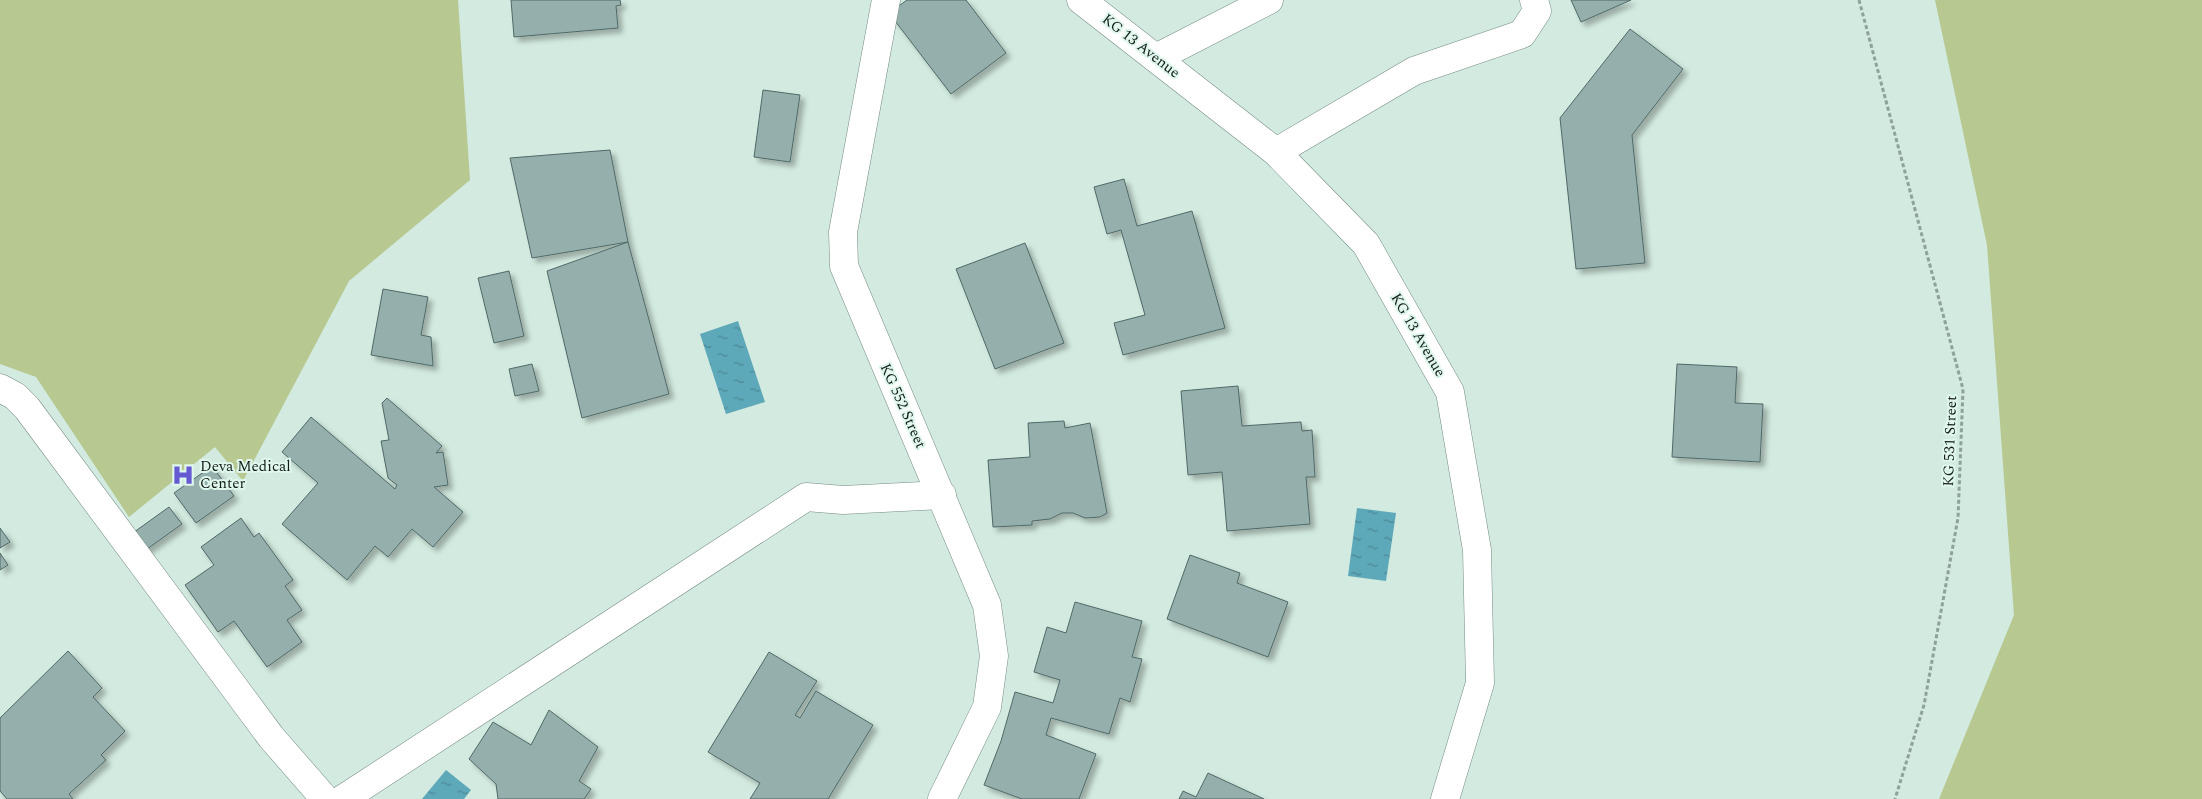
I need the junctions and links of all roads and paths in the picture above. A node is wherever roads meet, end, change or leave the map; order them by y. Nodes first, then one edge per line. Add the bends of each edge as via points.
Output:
1 (886, 0) edge
2 (1081, 0) edge
3 (1270, 0) edge
4 (1534, 0) edge
5 (1859, 0) edge
6 (1156, 58) junction
7 (1276, 152) junction
8 (0, 388) edge
9 (942, 495) junction
10 (325, 799) edge
11 (343, 799) edge
12 (942, 799) edge
13 (1445, 799) edge
14 (1895, 799) edge

1 - 9 street, KG 552 Street via 843,232 844,266
2 - 6 street, KG 13 Avenue
3 - 6 street
4 - 7 street via 1537,11 1522,34 1414,71
5 - 14 path, KG 531 Street via 1963,389 1958,518 1924,705
6 - 7 street, KG 13 Avenue
7 - 13 street, KG 13 Avenue via 1366,244 1450,392 1477,550 1480,683
8 - 10 street via 27,408 272,737
9 - 11 street via 843,500 806,497
9 - 12 street, KG 552 Street via 987,605 994,656 987,707

